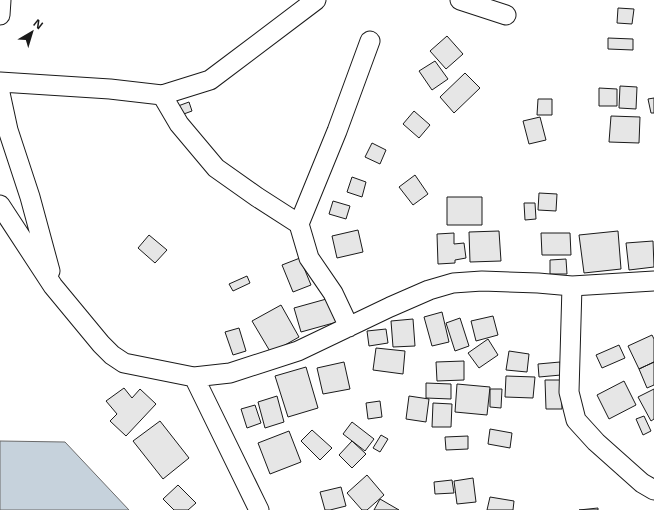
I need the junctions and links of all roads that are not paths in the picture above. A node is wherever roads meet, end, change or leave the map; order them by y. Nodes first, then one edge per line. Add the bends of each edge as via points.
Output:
1 (0, 0) edge
2 (316, 0) edge
3 (460, 0) edge
4 (0, 15) edge
5 (506, 15) dead end
6 (370, 41) dead end
7 (0, 82) edge
8 (0, 93) edge
9 (162, 96) junction
10 (0, 205) edge
11 (299, 224) junction
12 (654, 281) edge
13 (54, 286) junction
14 (572, 286) junction
15 (349, 327) junction
16 (194, 377) junction
17 (654, 490) edge
18 (259, 510) edge

1 - 4 street
2 - 9 street via 210,80
3 - 5 street
6 - 11 street
7 - 9 street via 110,89
8 - 13 street via 8,130 30,197
9 - 11 street via 179,124 216,168
10 - 13 street
11 - 15 street via 309,258 333,293
12 - 14 street
13 - 16 street via 101,344 124,363
14 - 15 street via 482,281 453,283 429,290
14 - 17 street via 569,392 576,420 596,442 642,483
15 - 16 street via 298,351 230,373
16 - 18 street

